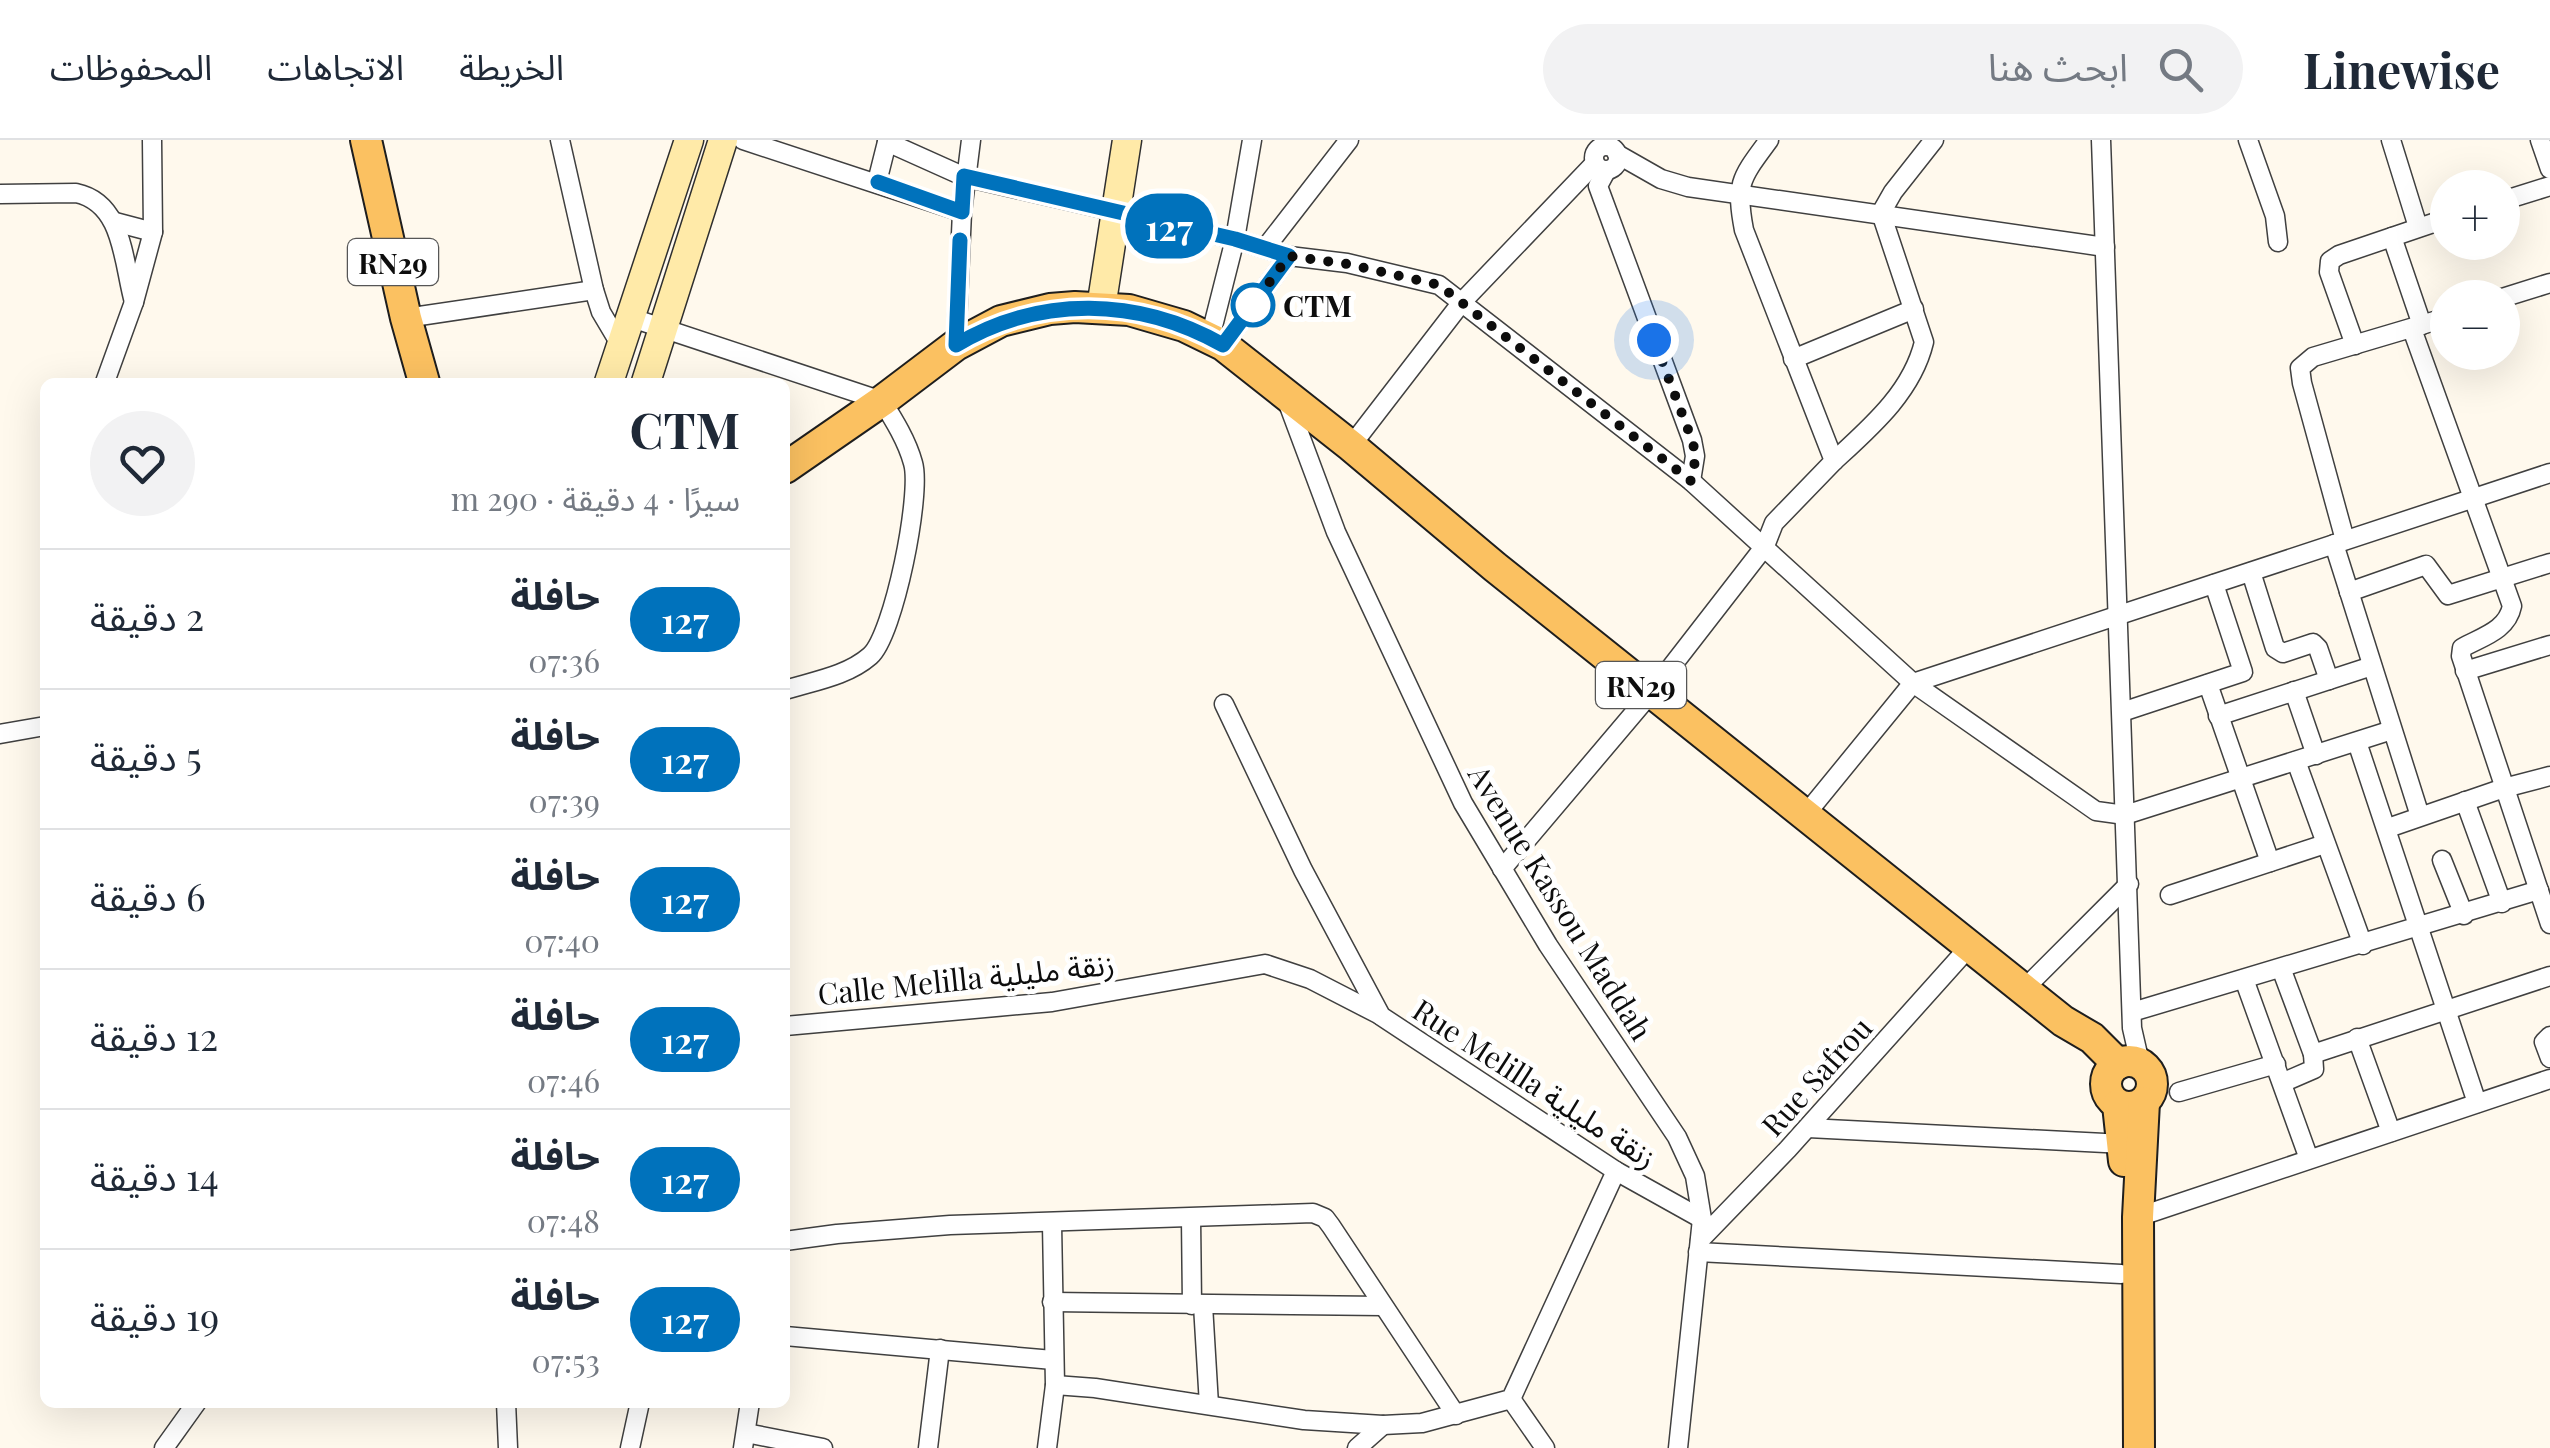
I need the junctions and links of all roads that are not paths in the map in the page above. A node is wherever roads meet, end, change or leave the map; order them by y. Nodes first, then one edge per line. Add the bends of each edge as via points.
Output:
1 (152, 140) edge
2 (366, 140) edge
3 (560, 140) edge
4 (688, 140) edge
5 (723, 140) edge
6 (743, 140) edge
7 (971, 140) edge
8 (1127, 140) edge
9 (1252, 140) edge
10 (1350, 140) edge
11 (1769, 140) edge
12 (1934, 140) edge
13 (2101, 140) edge
14 (2248, 140) edge
15 (2390, 140) edge
16 (2540, 140) edge
17 (887, 141) edge
18 (1603, 155) edge
19 (2550, 169) edge
20 (964, 176) junction
21 (878, 182) junction
22 (2550, 186) edge
23 (1737, 193) junction
24 (0, 194) edge
25 (2520, 195) edge
26 (962, 212) junction
27 (1114, 213) junction
28 (1881, 213) junction
29 (116, 222) junction
30 (2430, 224) edge
31 (2418, 228) junction
32 (153, 232) junction
33 (2392, 237) junction
34 (1235, 239) junction
35 (2278, 242) dead end
36 (1266, 247) junction
37 (2104, 247) junction
38 (1289, 256) junction
39 (2550, 283) edge
40 (594, 290) junction
41 (2520, 292) edge
42 (134, 302) junction
43 (1462, 302) junction
44 (1100, 308) junction
45 (1914, 309) junction
46 (629, 317) junction
47 (406, 318) junction
48 (2430, 322) edge
49 (2417, 327) junction
50 (662, 328) junction
51 (1216, 341) junction
52 (620, 344) junction
53 (956, 345) junction
54 (2355, 345) junction
55 (1793, 359) junction
56 (106, 378) edge
57 (423, 378) edge
58 (609, 378) edge
59 (647, 378) edge
60 (1286, 398) junction
61 (882, 401) junction
62 (1352, 446) junction
63 (1834, 461) junction
64 (790, 465) edge
65 (2550, 473) edge
66 (1691, 481) junction
67 (2472, 498) junction
68 (2340, 542) junction
69 (1765, 546) junction
70 (2550, 564) edge
71 (2251, 572) junction
72 (2502, 580) junction
73 (2214, 584) junction
74 (2349, 592) junction
75 (2119, 614) junction
76 (2550, 645) edge
77 (2372, 666) junction
78 (2465, 671) junction
79 (2243, 672) junction
80 (2329, 680) junction
81 (1913, 683) junction
82 (2208, 684) junction
83 (790, 688) edge
84 (2294, 691) junction
85 (1651, 693) junction
86 (1224, 704) dead end
87 (2255, 704) junction
88 (2122, 712) junction
89 (2218, 716) junction
90 (40, 727) edge
91 (2392, 730) junction
92 (0, 734) edge
93 (2357, 742) junction
94 (2316, 755) junction
95 (2296, 761) junction
96 (2550, 776) edge
97 (2240, 777) junction
98 (2504, 788) junction
99 (2465, 801) junction
100 (1806, 814) junction
101 (2125, 815) junction
102 (2420, 816) junction
103 (2388, 828) junction
104 (2326, 844) junction
105 (2442, 860) dead end
106 (2270, 862) junction
107 (1502, 869) junction
108 (2129, 884) junction
109 (2539, 890) junction
110 (2170, 895) dead end
111 (2502, 903) junction
112 (2464, 915) junction
113 (2550, 924) edge
114 (2420, 928) junction
115 (2363, 945) junction
116 (1970, 946) junction
117 (2282, 968) junction
118 (2550, 976) edge
119 (2244, 979) junction
120 (2024, 989) junction
121 (2448, 1010) junction
122 (1381, 1016) junction
123 (2132, 1020) junction
124 (790, 1026) edge
125 (2550, 1036) edge
126 (2357, 1038) junction
127 (2312, 1054) junction
128 (2550, 1058) edge
129 (2276, 1064) junction
130 (2550, 1079) edge
131 (2125, 1080) junction
132 (2284, 1082) junction
133 (2179, 1092) dead end
134 (2477, 1103) junction
135 (1808, 1128) junction
136 (2391, 1132) junction
137 (2124, 1144) junction
138 (2309, 1159) junction
139 (1616, 1171) junction
140 (2138, 1217) junction
141 (1190, 1218) junction
142 (1702, 1219) junction
143 (1052, 1224) junction
144 (790, 1242) edge
145 (1699, 1246) junction
146 (2122, 1274) junction
147 (1052, 1302) junction
148 (1198, 1305) junction
149 (1383, 1306) junction
150 (790, 1336) edge
151 (940, 1350) junction
152 (1053, 1360) junction
153 (1055, 1385) junction
154 (1511, 1400) junction
155 (1209, 1405) junction
156 (194, 1408) edge
157 (506, 1408) edge
158 (639, 1408) edge
159 (749, 1408) edge
160 (1456, 1415) junction
161 (1383, 1425) junction
162 (744, 1440) edge
163 (164, 1448) edge
164 (508, 1448) edge
165 (630, 1448) edge
166 (823, 1448) edge
167 (928, 1448) edge
168 (1047, 1448) edge
169 (1357, 1448) edge
170 (1545, 1448) edge
171 (1678, 1448) edge
172 (2120, 1448) edge
173 (2139, 1448) edge

1 - 32 street
2 - 47 main road, RN29
3 - 40 street
4 - 46 street
5 - 50 street
6 - 21 street
7 - 20 street
8 - 27 street
9 - 34 street
10 - 36 street
11 - 23 street
12 - 28 street
13 - 37 street
14 - 35 street
15 - 31 street
16 - 19 street
17 - 20 street
17 - 21 street
18 - 23 street via 1674,183
18 - 43 street
18 - 66 street via 1598,186 1692,440
20 - 26 street
20 - 27 street
21 - 26 street
22 - 25 street
23 - 28 street
23 - 55 street via 1744,230
24 - 29 street via 88,196
26 - 53 street
27 - 34 street
27 - 44 street
28 - 37 street
28 - 45 street
29 - 32 street
29 - 42 street
30 - 31 street
31 - 33 street
32 - 42 street
33 - 49 street
33 - 54 street via 2330,261
34 - 36 street
34 - 51 street
36 - 38 street
37 - 75 street
38 - 43 street via 1410,277 1439,285
38 - 51 street
39 - 41 street
40 - 47 street
40 - 52 street
42 - 56 street
43 - 62 street
43 - 66 street
44 - 51 main road, RN29 via 1157,316
44 - 53 main road, RN29 via 1025,314
45 - 55 street
45 - 63 street via 1924,342 1913,376
46 - 50 street
46 - 52 street
47 - 57 main road, RN29
48 - 49 street
49 - 54 street
49 - 67 street
50 - 59 street
50 - 61 street
51 - 60 main road, RN29
52 - 58 street
53 - 61 main road, RN29
54 - 68 street via 2313,356 2300,368
55 - 63 street
60 - 62 main road, RN29
60 - 107 street, Avenue Kassou Maddah via 1373,614 1463,803
61 - 64 main road, RN29
61 - 83 street via 914,465 915,502 885,631 872,654 846,671
62 - 85 main road, RN29
63 - 69 street via 1774,523
65 - 67 street
66 - 69 street
67 - 68 street
67 - 72 street
68 - 71 street
68 - 74 street
69 - 81 street
69 - 85 street
70 - 72 street
71 - 73 street
71 - 80 street via 2276,648 2283,653 2313,643
72 - 74 street via 2444,594 2426,564
72 - 78 street via 2512,613 2490,635 2462,648
73 - 75 street
73 - 79 street
74 - 77 street
75 - 81 street
75 - 88 street
76 - 78 street
77 - 80 street
77 - 91 street
78 - 98 street
79 - 82 street
79 - 87 street
80 - 84 street
81 - 100 street
81 - 101 street via 2087,806
82 - 88 street
82 - 89 street
84 - 87 street
84 - 94 street
85 - 100 main road, RN29
85 - 107 street
86 - 122 street, Rue Melilla زنقة مليلية
87 - 89 street
88 - 101 street
89 - 97 street
90 - 92 street
91 - 93 street
91 - 102 street
93 - 94 street
93 - 103 street
94 - 95 street
95 - 97 street
95 - 104 street
96 - 98 street
97 - 101 street
97 - 106 street
98 - 99 street
98 - 109 street
99 - 102 street
99 - 111 street
100 - 116 main road, RN29
101 - 108 street
102 - 103 street
103 - 114 street
104 - 106 street
104 - 115 street
105 - 112 street
106 - 110 street
107 - 142 street, Avenue Kassou Maddah via 1677,1137 1696,1176
108 - 120 street
108 - 123 street
109 - 111 street
109 - 113 street
111 - 112 street
112 - 114 street
114 - 115 street
114 - 121 street
115 - 117 street
116 - 120 main road, RN29
116 - 135 street, Rue Safrou
117 - 119 street
117 - 127 street
118 - 121 street
119 - 123 street
119 - 129 street
120 - 131 main road, RN29 via 2092,1038
121 - 126 street
121 - 134 street
122 - 124 street, Calle Melilla زنقة مليلية via 1265,964 1052,1002
122 - 139 street, Rue Melilla زنقة مليلية
123 - 131 street
125 - 128 street via 2544,1042
126 - 127 street
126 - 136 street
127 - 132 street via 2314,1070
129 - 132 street
129 - 133 street
130 - 134 street
131 - 137 main road
131 - 140 main road
132 - 138 street
134 - 136 street
135 - 137 street
135 - 145 street, Rue Safrou
136 - 138 street
137 - 146 main road
138 - 140 street
139 - 142 street, Rue Melilla زنقة مليلية
139 - 154 street
140 - 173 main road
141 - 143 street
141 - 148 street
141 - 149 street via 1321,1215
142 - 145 street, Avenue Kassou Maddah
143 - 144 street
143 - 147 street
145 - 146 street
145 - 171 street, Avenue Kassou Maddah
146 - 172 main road
147 - 148 street
147 - 152 street
148 - 149 street
148 - 155 street
149 - 160 street
150 - 151 street
151 - 152 street
151 - 167 street
152 - 153 street
153 - 155 street
153 - 168 street
154 - 160 street
154 - 170 street
155 - 161 street
156 - 163 street
157 - 164 street
158 - 165 street
159 - 162 street
160 - 161 street
161 - 169 street
162 - 166 street

